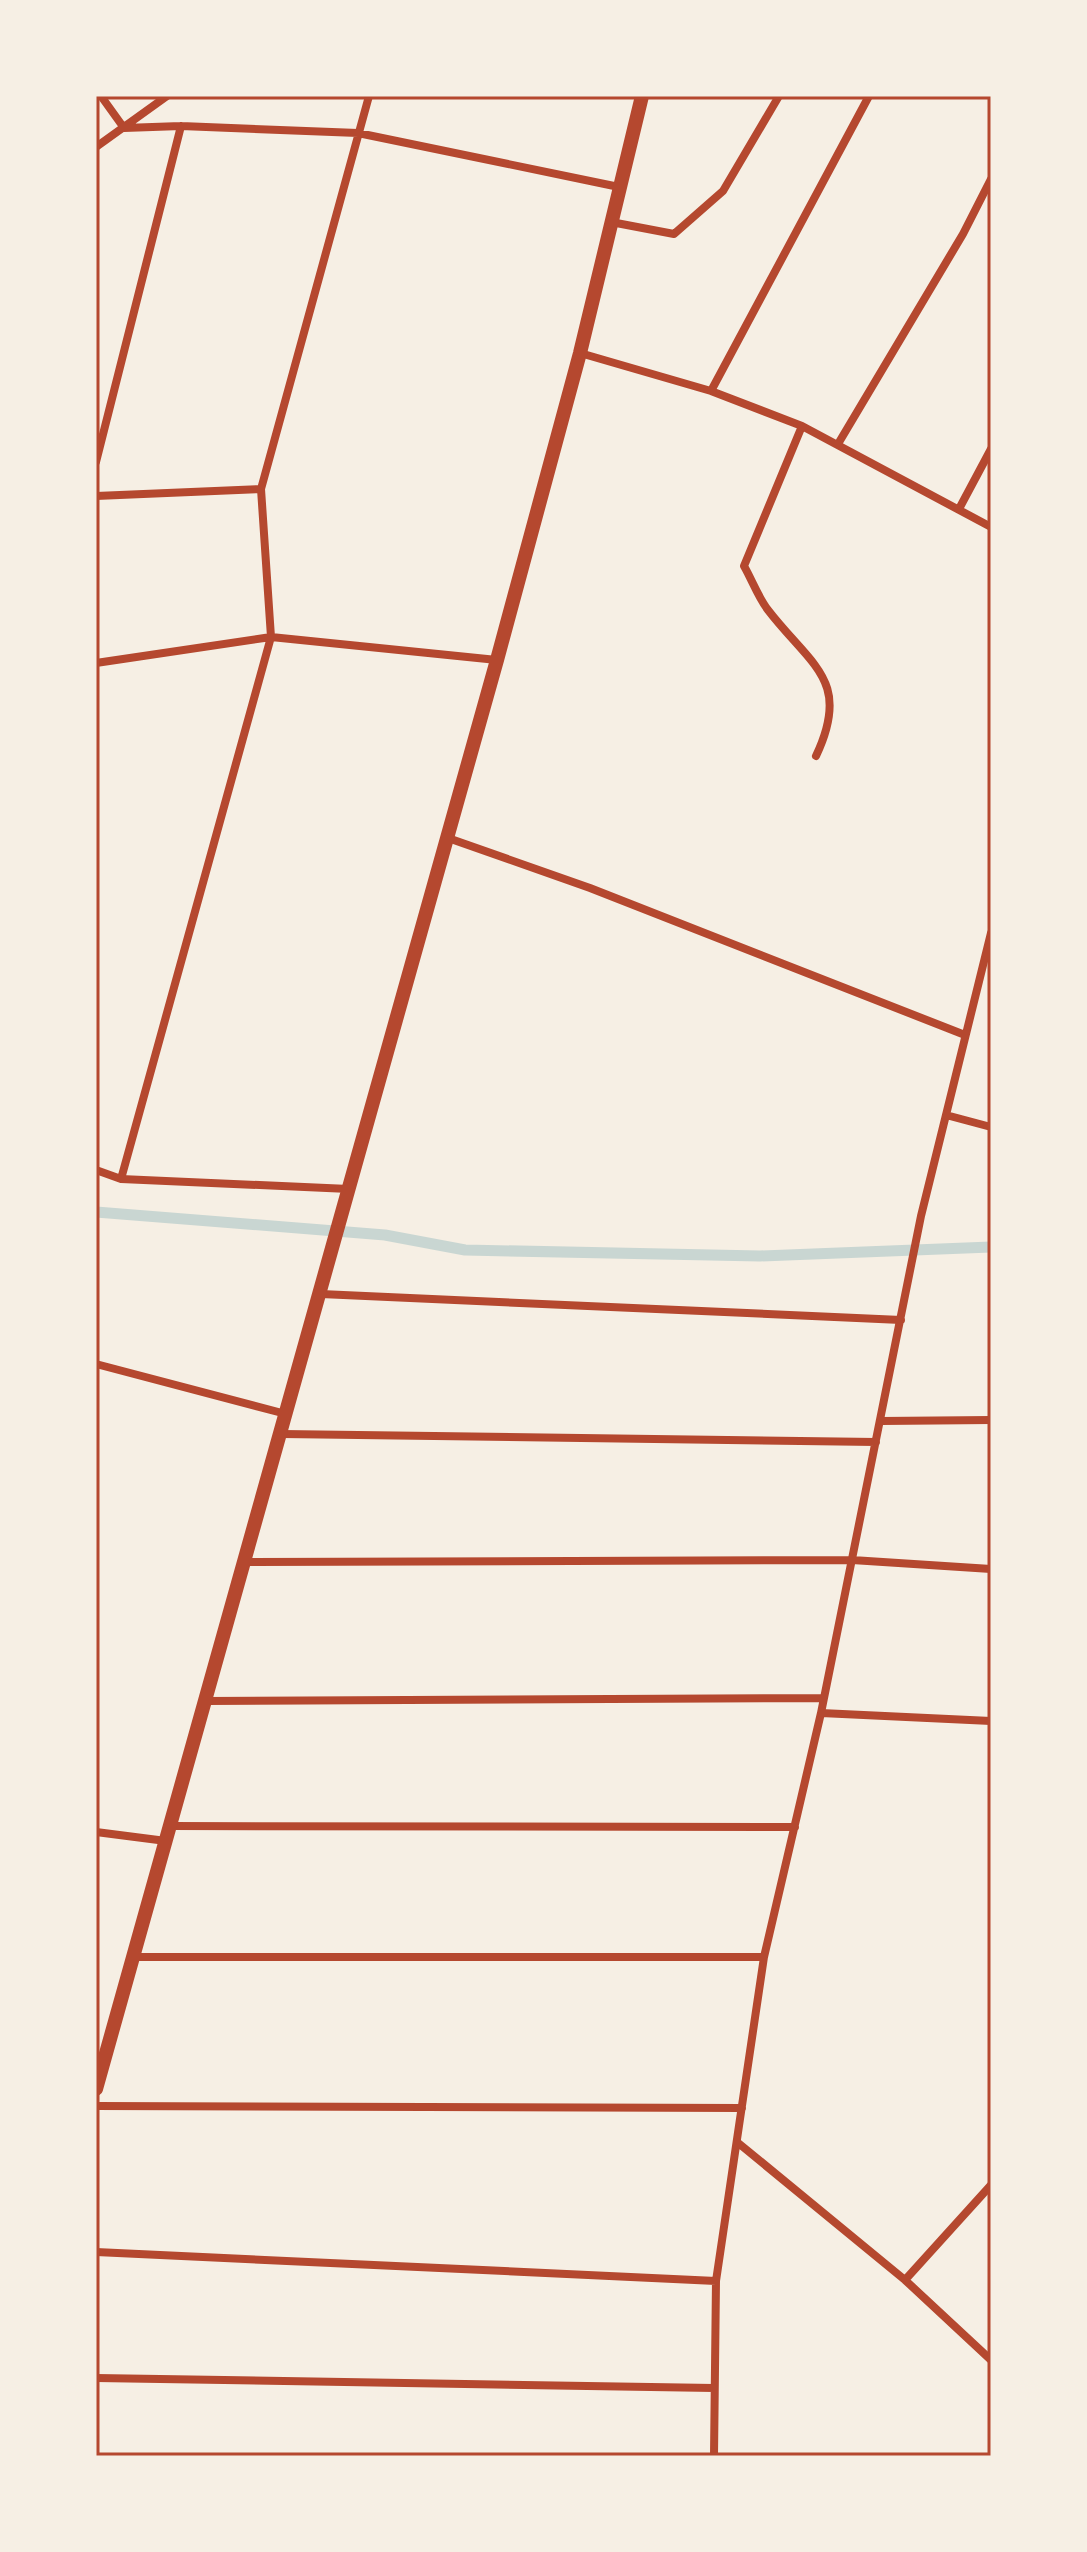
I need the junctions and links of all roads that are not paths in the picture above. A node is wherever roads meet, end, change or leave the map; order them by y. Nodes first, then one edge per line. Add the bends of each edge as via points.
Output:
1 (101, 96) edge
2 (167, 96) edge
3 (369, 96) edge
4 (642, 96) edge
5 (779, 96) edge
6 (869, 96) edge
7 (181, 126) junction
8 (124, 128) junction
9 (358, 133) junction
10 (96, 147) edge
11 (991, 179) edge
12 (619, 187) junction
13 (611, 222) junction
14 (580, 353) junction
15 (711, 391) junction
16 (802, 426) junction
17 (838, 444) junction
18 (991, 449) edge
19 (96, 462) edge
20 (261, 489) junction
21 (96, 496) edge
22 (959, 509) junction
23 (991, 527) edge
24 (271, 637) junction
25 (497, 660) junction
26 (96, 663) edge
27 (816, 756) dead end
28 (448, 838) junction
29 (991, 933) edge
30 (965, 1035) junction
31 (946, 1115) junction
32 (991, 1127) edge
33 (96, 1170) edge
34 (121, 1179) junction
35 (350, 1189) junction
36 (321, 1294) junction
37 (901, 1320) junction
38 (96, 1364) edge
39 (287, 1414) junction
40 (991, 1420) edge
41 (881, 1421) junction
42 (282, 1434) junction
43 (876, 1442) junction
44 (852, 1560) junction
45 (245, 1562) junction
46 (991, 1569) edge
47 (824, 1698) junction
48 (206, 1701) junction
49 (821, 1713) junction
50 (991, 1721) edge
51 (795, 1827) junction
52 (96, 1832) edge
53 (169, 1834) junction
54 (133, 1957) junction
55 (764, 1957) junction
56 (96, 2089) edge
57 (96, 2106) edge
58 (742, 2108) junction
59 (737, 2142) junction
60 (991, 2186) edge
61 (96, 2252) edge
62 (905, 2280) junction
63 (716, 2281) junction
64 (991, 2360) edge
65 (96, 2378) edge
66 (714, 2388) junction
67 (714, 2456) edge

1 - 8 street
2 - 8 street
3 - 9 street
4 - 12 street
5 - 13 street via 723,191 674,234
6 - 15 street
7 - 8 street
7 - 9 street
7 - 19 street
8 - 10 street
9 - 12 street
9 - 20 street
11 - 17 street
12 - 13 street
13 - 14 street
14 - 15 street
14 - 25 street
15 - 16 street
16 - 17 street
16 - 27 street via 744,566 767,608 830,686 829,728
17 - 22 street
18 - 22 street
20 - 21 street
20 - 24 street
22 - 23 street
24 - 25 street
24 - 26 street
24 - 34 street
25 - 28 street
28 - 30 street
28 - 35 street
29 - 30 street
30 - 31 street
31 - 32 street
31 - 37 street
33 - 34 street
34 - 35 street
35 - 36 street
36 - 37 street
36 - 39 street
37 - 41 street
38 - 39 street
39 - 42 street
40 - 41 street
41 - 43 street
42 - 43 street
42 - 45 street
43 - 44 street
44 - 45 street
44 - 46 street
44 - 47 street
45 - 48 street
47 - 48 street
47 - 49 street
48 - 53 street
49 - 50 street
49 - 51 street
51 - 53 street
51 - 55 street
52 - 53 street
53 - 54 street
54 - 55 street
54 - 56 street
55 - 58 street
57 - 58 street
58 - 59 street
59 - 62 street
59 - 63 street
60 - 62 street
61 - 63 street
62 - 64 street
63 - 66 street
65 - 66 street
66 - 67 street

